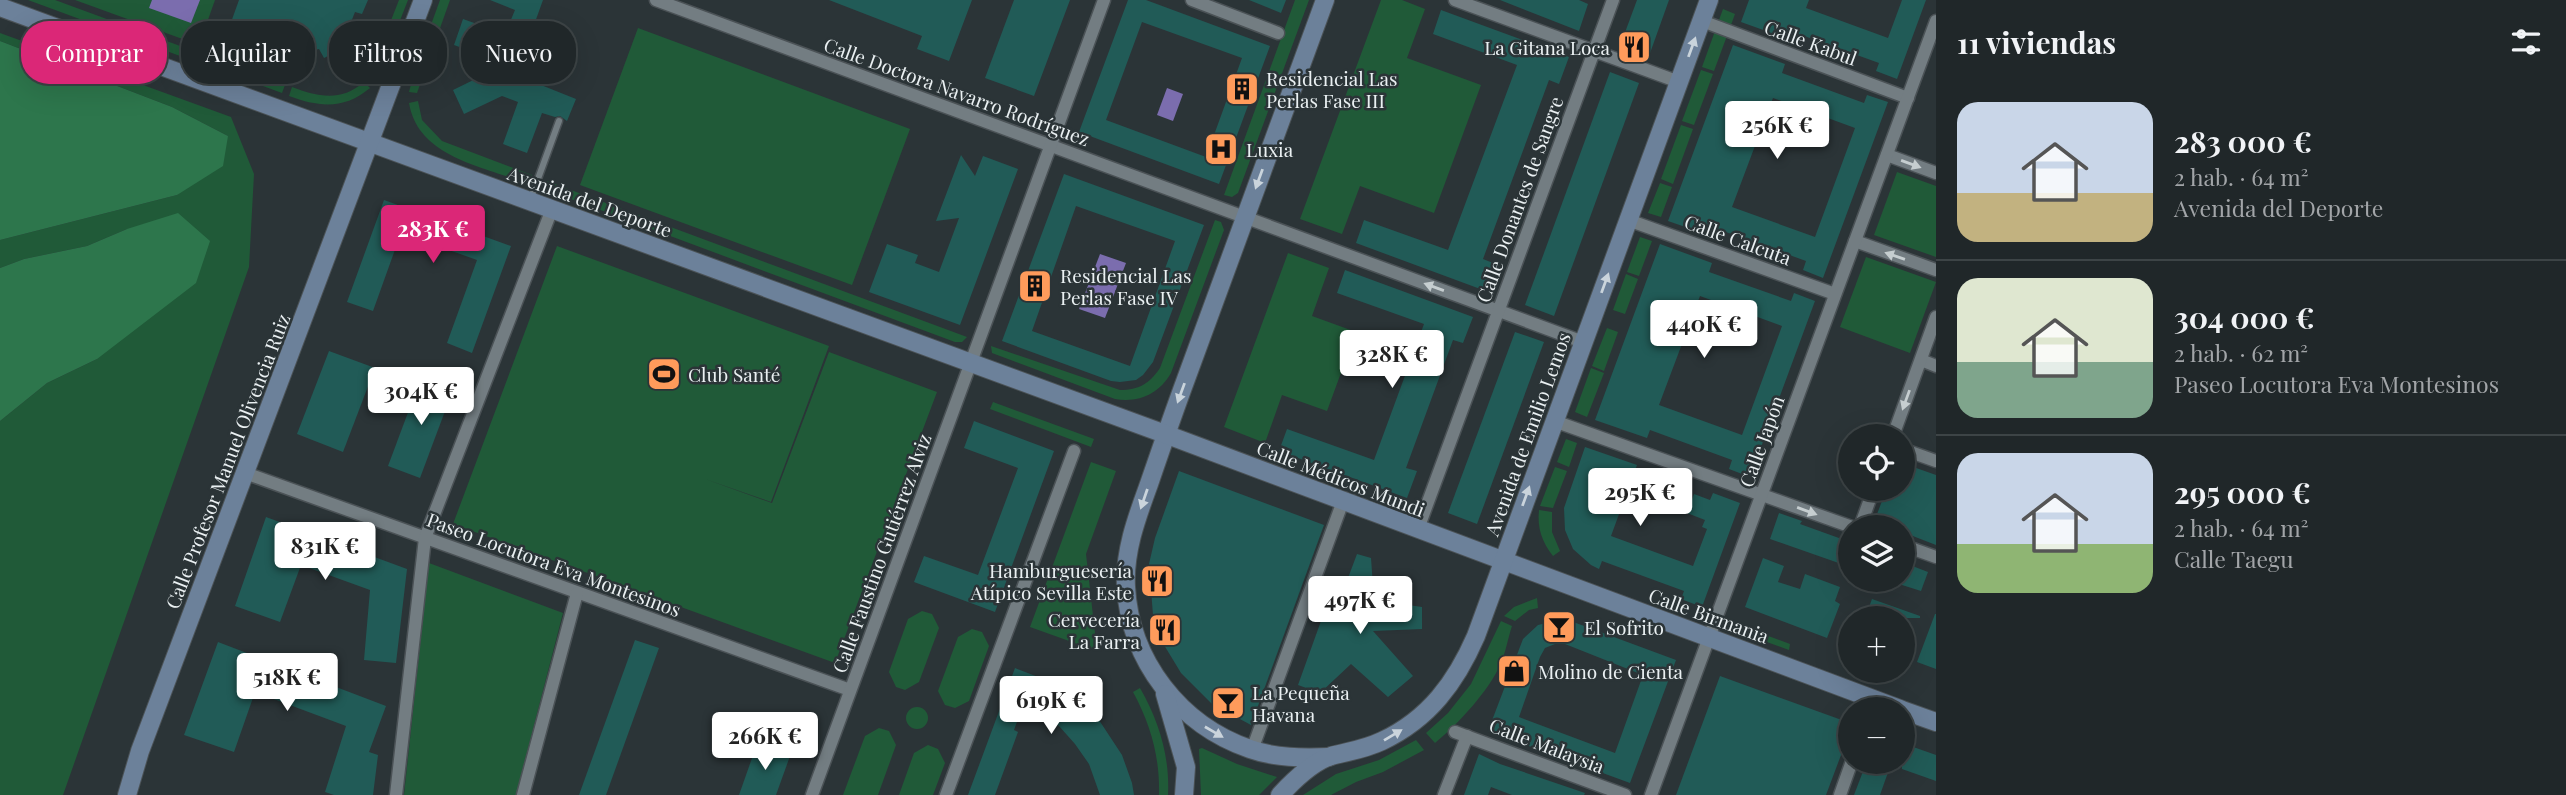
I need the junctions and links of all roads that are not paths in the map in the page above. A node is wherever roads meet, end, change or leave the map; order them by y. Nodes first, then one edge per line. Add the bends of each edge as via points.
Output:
1 (423, 0) edge
2 (656, 0) edge
3 (1104, 0) edge
4 (1192, 0) edge
5 (1325, 0) edge
6 (1455, 0) edge
7 (1613, 0) edge
8 (1709, 0) edge
9 (0, 7) edge
10 (1702, 21) junction
11 (1936, 21) edge
12 (1278, 33) dead end
13 (1594, 51) junction
14 (1679, 82) junction
15 (1908, 98) junction
16 (559, 121) dead end
17 (369, 142) junction
18 (1050, 145) junction
19 (1886, 155) junction
20 (1936, 173) edge
21 (529, 201) junction
22 (552, 209) junction
23 (1245, 218) junction
24 (1628, 220) junction
25 (1855, 242) junction
26 (1936, 270) edge
27 (1835, 295) junction
28 (1498, 310) junction
29 (1936, 317) edge
30 (1583, 342) junction
31 (1921, 360) junction
32 (971, 363) junction
33 (1936, 366) edge
34 (1554, 421) junction
35 (1897, 424) edge
36 (1166, 434) junction
37 (1074, 451) dead end
38 (1915, 454) edge
39 (1936, 461) edge
40 (245, 473) junction
41 (1762, 495) junction
42 (1343, 501) junction
43 (1838, 522) edge
44 (1418, 529) junction
45 (425, 538) junction
46 (1915, 550) edge
47 (1936, 558) edge
48 (1503, 561) junction
49 (577, 593) junction
50 (1709, 638) junction
51 (1163, 688) junction
52 (850, 690) junction
53 (1856, 697) edge
54 (1915, 714) edge
55 (1936, 722) edge
56 (1252, 750) junction
57 (1329, 757) junction
58 (1847, 774) edge
59 (127, 795) edge
60 (396, 795) edge
61 (523, 795) edge
62 (812, 795) edge
63 (946, 795) edge
64 (1184, 795) edge
65 (1280, 795) edge
66 (1444, 795) edge
67 (1625, 795) edge
68 (1651, 795) edge
69 (1840, 795) edge

1 - 17 street, Calle Profesor Manuel Olivencia Ruiz
2 - 18 street, Calle Doctora Navarro Rodríguez
3 - 18 street, Calle Faustino Gutiérrez Alviz
4 - 12 street
5 -> 23 street
6 - 13 street
7 - 13 street, Calle Donantes de Sangre
8 - 10 street, Avenida de Emilio Lemos
9 - 17 street, Avenida del Deporte
14 -> 10 street, Avenida de Emilio Lemos
10 - 15 street, Calle Kabul
11 - 15 street, Calle Japón
13 - 14 street
13 - 28 street, Calle Donantes de Sangre
14 - 24 street, Avenida de Emilio Lemos
15 - 19 street, Calle Japón
16 - 21 lane
17 - 21 street, Avenida del Deporte
17 - 40 street, Calle Profesor Manuel Olivencia Ruiz
18 - 23 street, Calle Doctora Navarro Rodríguez
18 - 32 street, Calle Faustino Gutiérrez Alviz
19 -> 20 street
19 - 25 street, Calle Japón
21 - 22 street, Avenida del Deporte
22 - 32 street, Avenida del Deporte
22 - 45 street
28 -> 23 street, Calle Doctora Navarro Rodríguez
23 -> 36 street
24 - 27 street, Calle Calcuta
30 -> 24 street, Avenida de Emilio Lemos
26 -> 25 street
25 - 27 street, Calle Japón
27 - 41 street, Calle Japón
28 - 30 street, Calle Doctora Navarro Rodríguez
28 - 44 street, Calle Donantes de Sangre
29 - 31 street
30 - 34 street, Avenida de Emilio Lemos
31 - 33 street
31 -> 35 street
32 - 36 street, Avenida del Deporte
32 - 52 street, Calle Faustino Gutiérrez Alviz
34 - 41 street
48 -> 34 street, Avenida de Emilio Lemos
36 - 42 street, Calle Médicos Mundi
36 -> 51 street via 1129,543 1125,584 1132,627
37 - 63 street
38 - 39 street
40 - 45 street, Paseo Locutora Eva Montesinos
40 - 59 street, Calle Profesor Manuel Olivencia Ruiz
41 -> 43 street
41 - 50 street, Calle Japón
42 - 44 street, Calle Médicos Mundi
42 - 56 street
44 - 48 street, Calle Médicos Mundi
45 - 49 street, Paseo Locutora Eva Montesinos
45 - 60 street
46 - 47 street
48 - 50 street, Calle Birmania
57 -> 48 street, Avenida de Emilio Lemos via 1384,740 1411,724 1448,689 1476,636
49 - 52 street, Paseo Locutora Eva Montesinos
49 - 61 street
50 - 53 street, Calle Birmania
50 - 68 street, Calle Japón
51 -> 56 street via 1203,726
51 - 64 street via 1186,767
52 - 62 street, Calle Faustino Gutiérrez Alviz
54 - 55 street, Calle Birmania
56 - 57 street via 1279,756
57 - 65 street, Avenida de Emilio Lemos
58 - 69 street
66 - 67 street, Calle Malaysia via 1461,734

